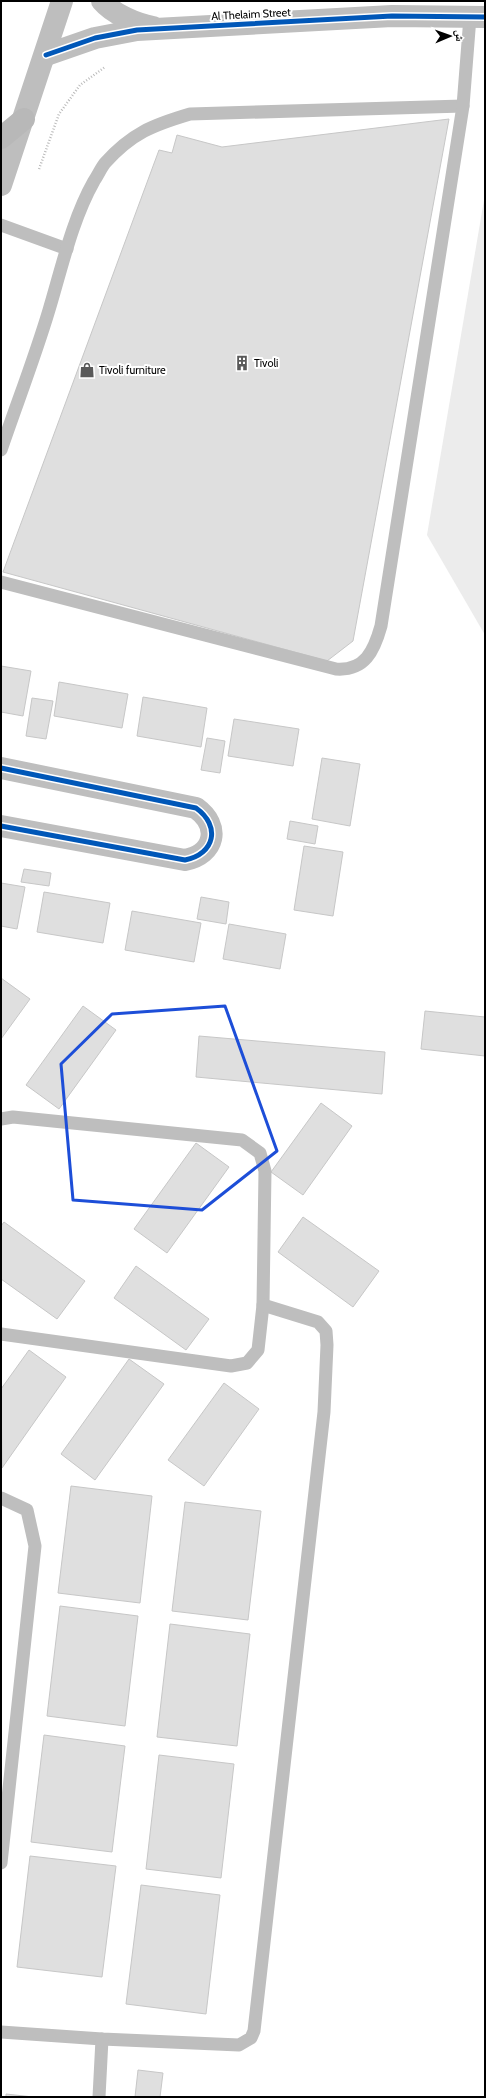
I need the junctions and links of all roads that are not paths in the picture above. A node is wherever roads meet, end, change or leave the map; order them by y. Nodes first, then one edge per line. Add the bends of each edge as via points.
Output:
1 (62, 1) edge
2 (102, 1) edge
3 (394, 8) edge
4 (478, 17) edge
5 (162, 29) junction
6 (46, 55) junction
7 (462, 106) junction
8 (24, 119) junction
9 (1, 138) edge
10 (1, 185) edge
11 (1, 225) edge
12 (67, 249) junction
13 (1, 450) edge
14 (1, 582) edge
15 (1, 768) edge
16 (1, 826) edge
17 (1, 1119) edge
18 (263, 1305) junction
19 (1, 1334) edge
20 (1, 1498) edge
21 (1, 1863) edge
22 (1, 2032) edge
23 (102, 2039) junction
24 (99, 2097) edge

1 - 6 street
2 - 5 street, Al Thelaim Street via 107,7 141,25
3 - 4 street, Al Thelaim Street
3 - 5 street, Al Thelaim Street
4 - 7 lane
5 - 6 street, Al Thelaim Street via 137,30 95,38
6 - 8 street
7 - 12 lane via 190,114 161,123 140,132 104,164 89,191
7 - 14 lane via 381,626 376,643 367,658 347,670 336,669
8 - 9 street
8 - 10 street
11 - 12 lane
12 - 13 lane via 49,311
15 - 16 street via 196,808 205,814 212,833 210,844 204,852 195,858 185,860
17 - 18 lane via 13,1117 242,1140 260,1153 265,1171
18 - 19 lane via 258,1350 247,1363 231,1366
18 - 23 lane via 318,1322 326,1331 327,1345 324,1412 254,2031 251,2038 239,2045
20 - 21 lane via 27,1510 35,1546
22 - 23 lane
23 - 24 lane

